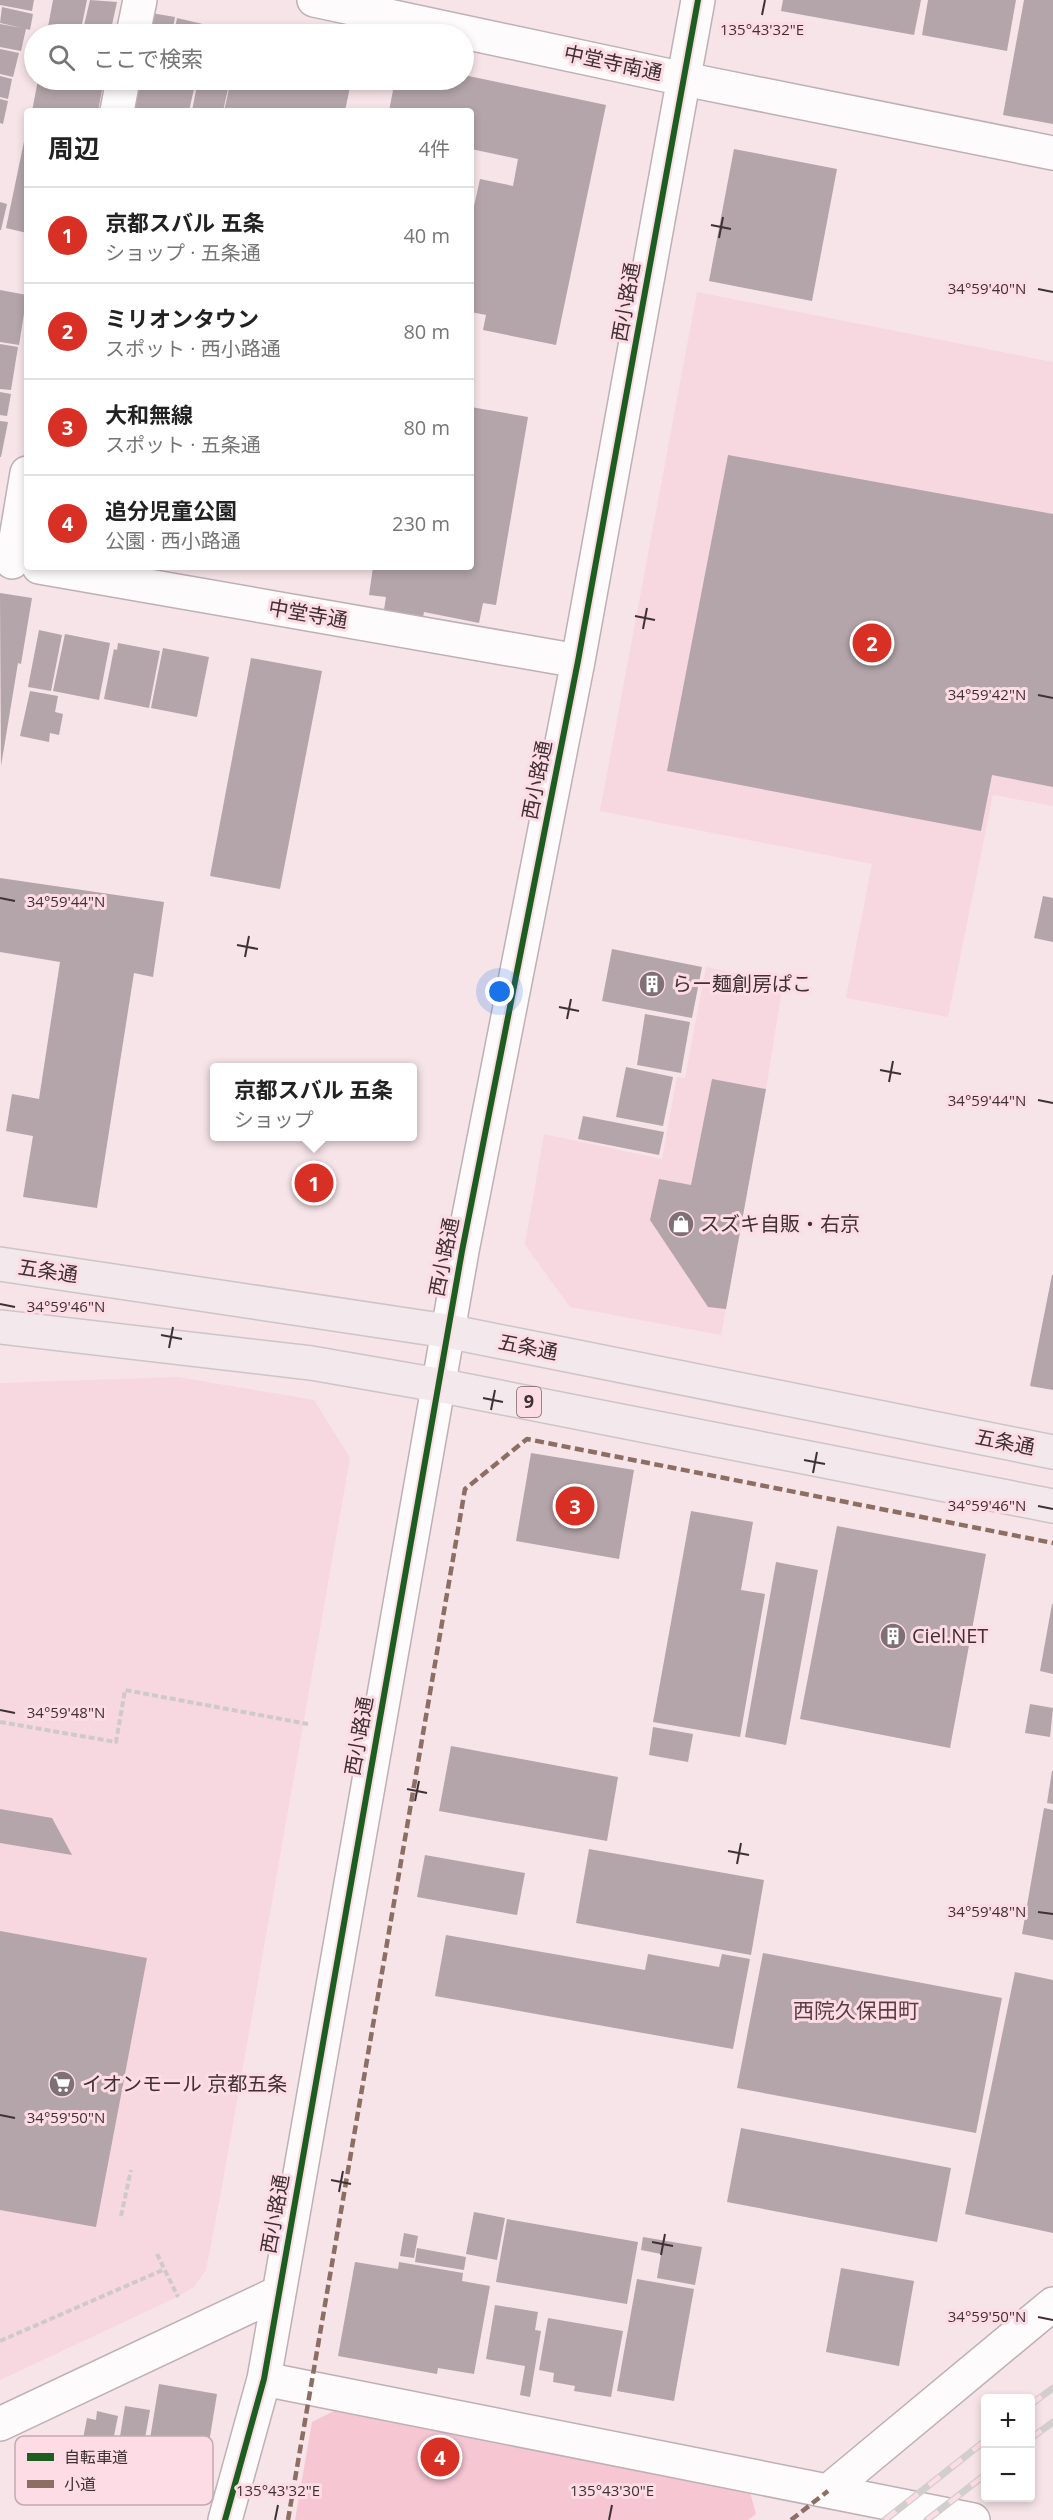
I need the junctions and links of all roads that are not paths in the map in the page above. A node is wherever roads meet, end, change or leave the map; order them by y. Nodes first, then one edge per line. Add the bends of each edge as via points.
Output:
1 (140, 0) edge
2 (314, 0) edge
3 (698, 0) edge
4 (135, 24) edge
5 (426, 24) edge
6 (474, 34) edge
7 (684, 79) junction
8 (121, 90) edge
9 (118, 108) edge
10 (1053, 153) edge
11 (24, 507) edge
12 (19, 564) edge
13 (54, 570) edge
14 (578, 661) junction
15 (0, 1264) edge
16 (0, 1327) edge
17 (447, 1331) junction
18 (438, 1385) junction
19 (1053, 1452) edge
20 (1053, 1506) edge
21 (278, 2293) junction
22 (1053, 2304) edge
23 (264, 2379) junction
24 (0, 2424) edge
25 (828, 2491) junction
26 (225, 2520) edge
27 (974, 2520) edge

1 - 4 street
2 - 5 street, 中堂寺南通
3 - 7 street, 西小路通
6 - 7 street, 中堂寺南通
7 - 10 street, 中堂寺南通
7 - 14 street, 西小路通
8 - 9 street
11 - 12 street
13 - 14 street, 中堂寺通
14 - 17 street, 西小路通
15 - 17 highway, 五条通
16 - 18 highway, 9 via 311,1363
17 - 18 street, 西小路通
17 - 19 highway, 五条通
18 - 20 highway, 9
18 - 21 street, 西小路通
21 - 23 street, 西小路通
21 - 24 street
22 - 25 street
23 - 25 street
23 - 26 street, 西小路通
25 - 27 street

